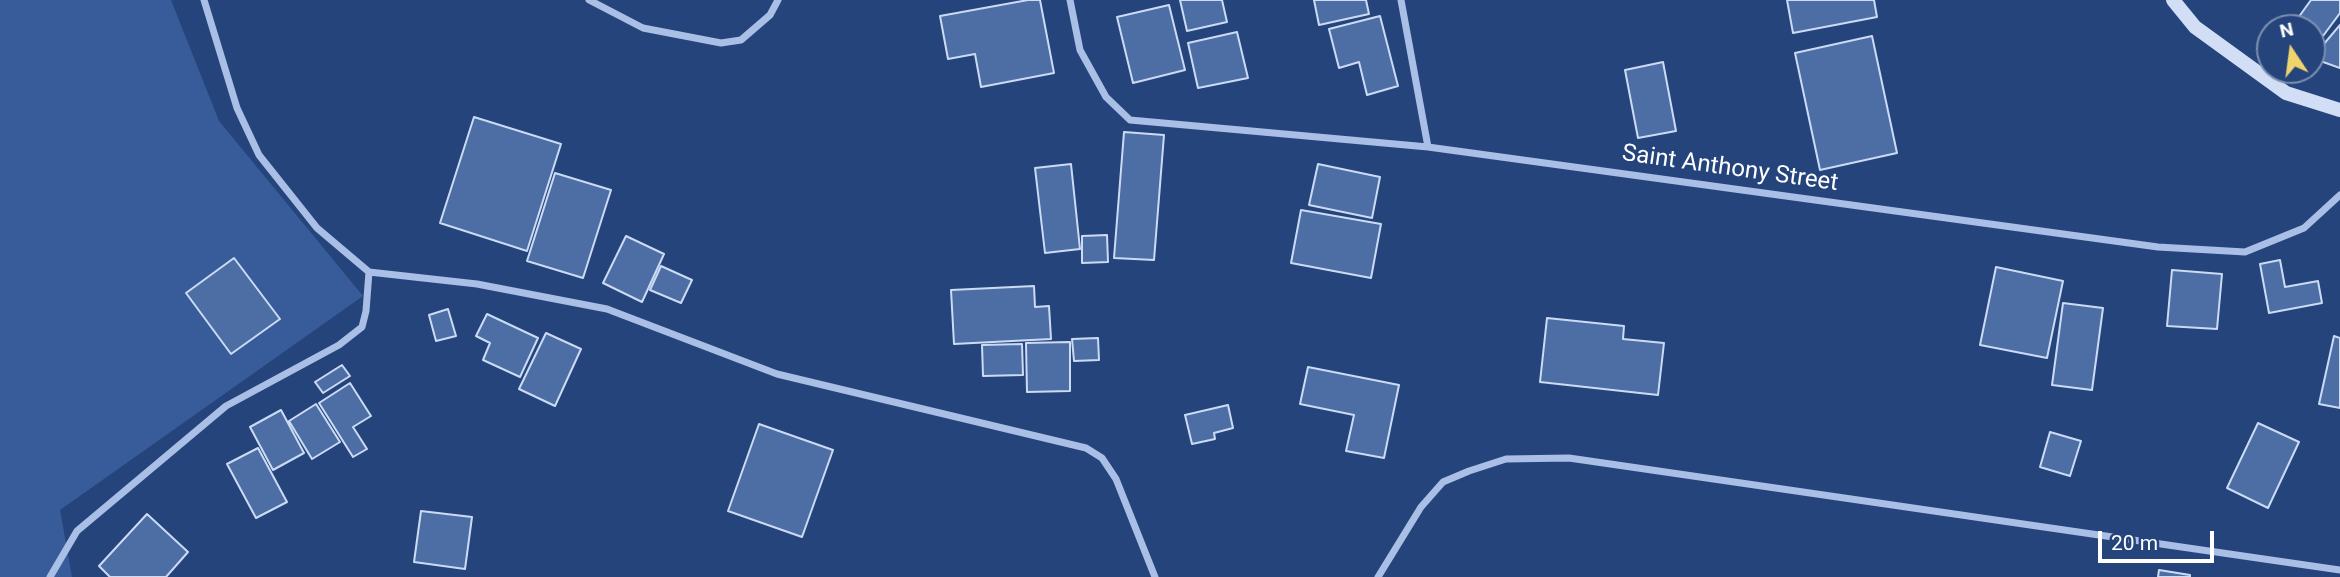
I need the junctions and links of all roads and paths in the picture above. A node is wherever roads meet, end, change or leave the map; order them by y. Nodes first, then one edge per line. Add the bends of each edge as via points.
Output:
1 (204, 0) edge
2 (589, 0) edge
3 (778, 0) edge
4 (1070, 0) edge
5 (1401, 0) edge
6 (2173, 0) edge
7 (2340, 110) edge
8 (1428, 147) junction
9 (2340, 195) edge
10 (369, 272) junction
11 (2340, 570) edge
12 (50, 577) edge
13 (1155, 577) edge
14 (1378, 577) edge

1 - 10 street via 237,108 260,155 317,228
2 - 3 street via 643,28 722,43 741,40 770,15
4 - 8 street, Saint Anthony Street via 1080,50 1106,97 1130,120
5 - 8 street
6 - 7 main road via 2195,27 2286,93
8 - 9 street, Saint Anthony Street via 2158,247 2245,252 2304,228
10 - 12 street via 362,327 339,345 226,406 77,531
10 - 13 street via 477,284 607,309 777,374 1086,448 1102,458 1116,479
11 - 14 street via 1569,458 1506,459 1443,482 1420,508

